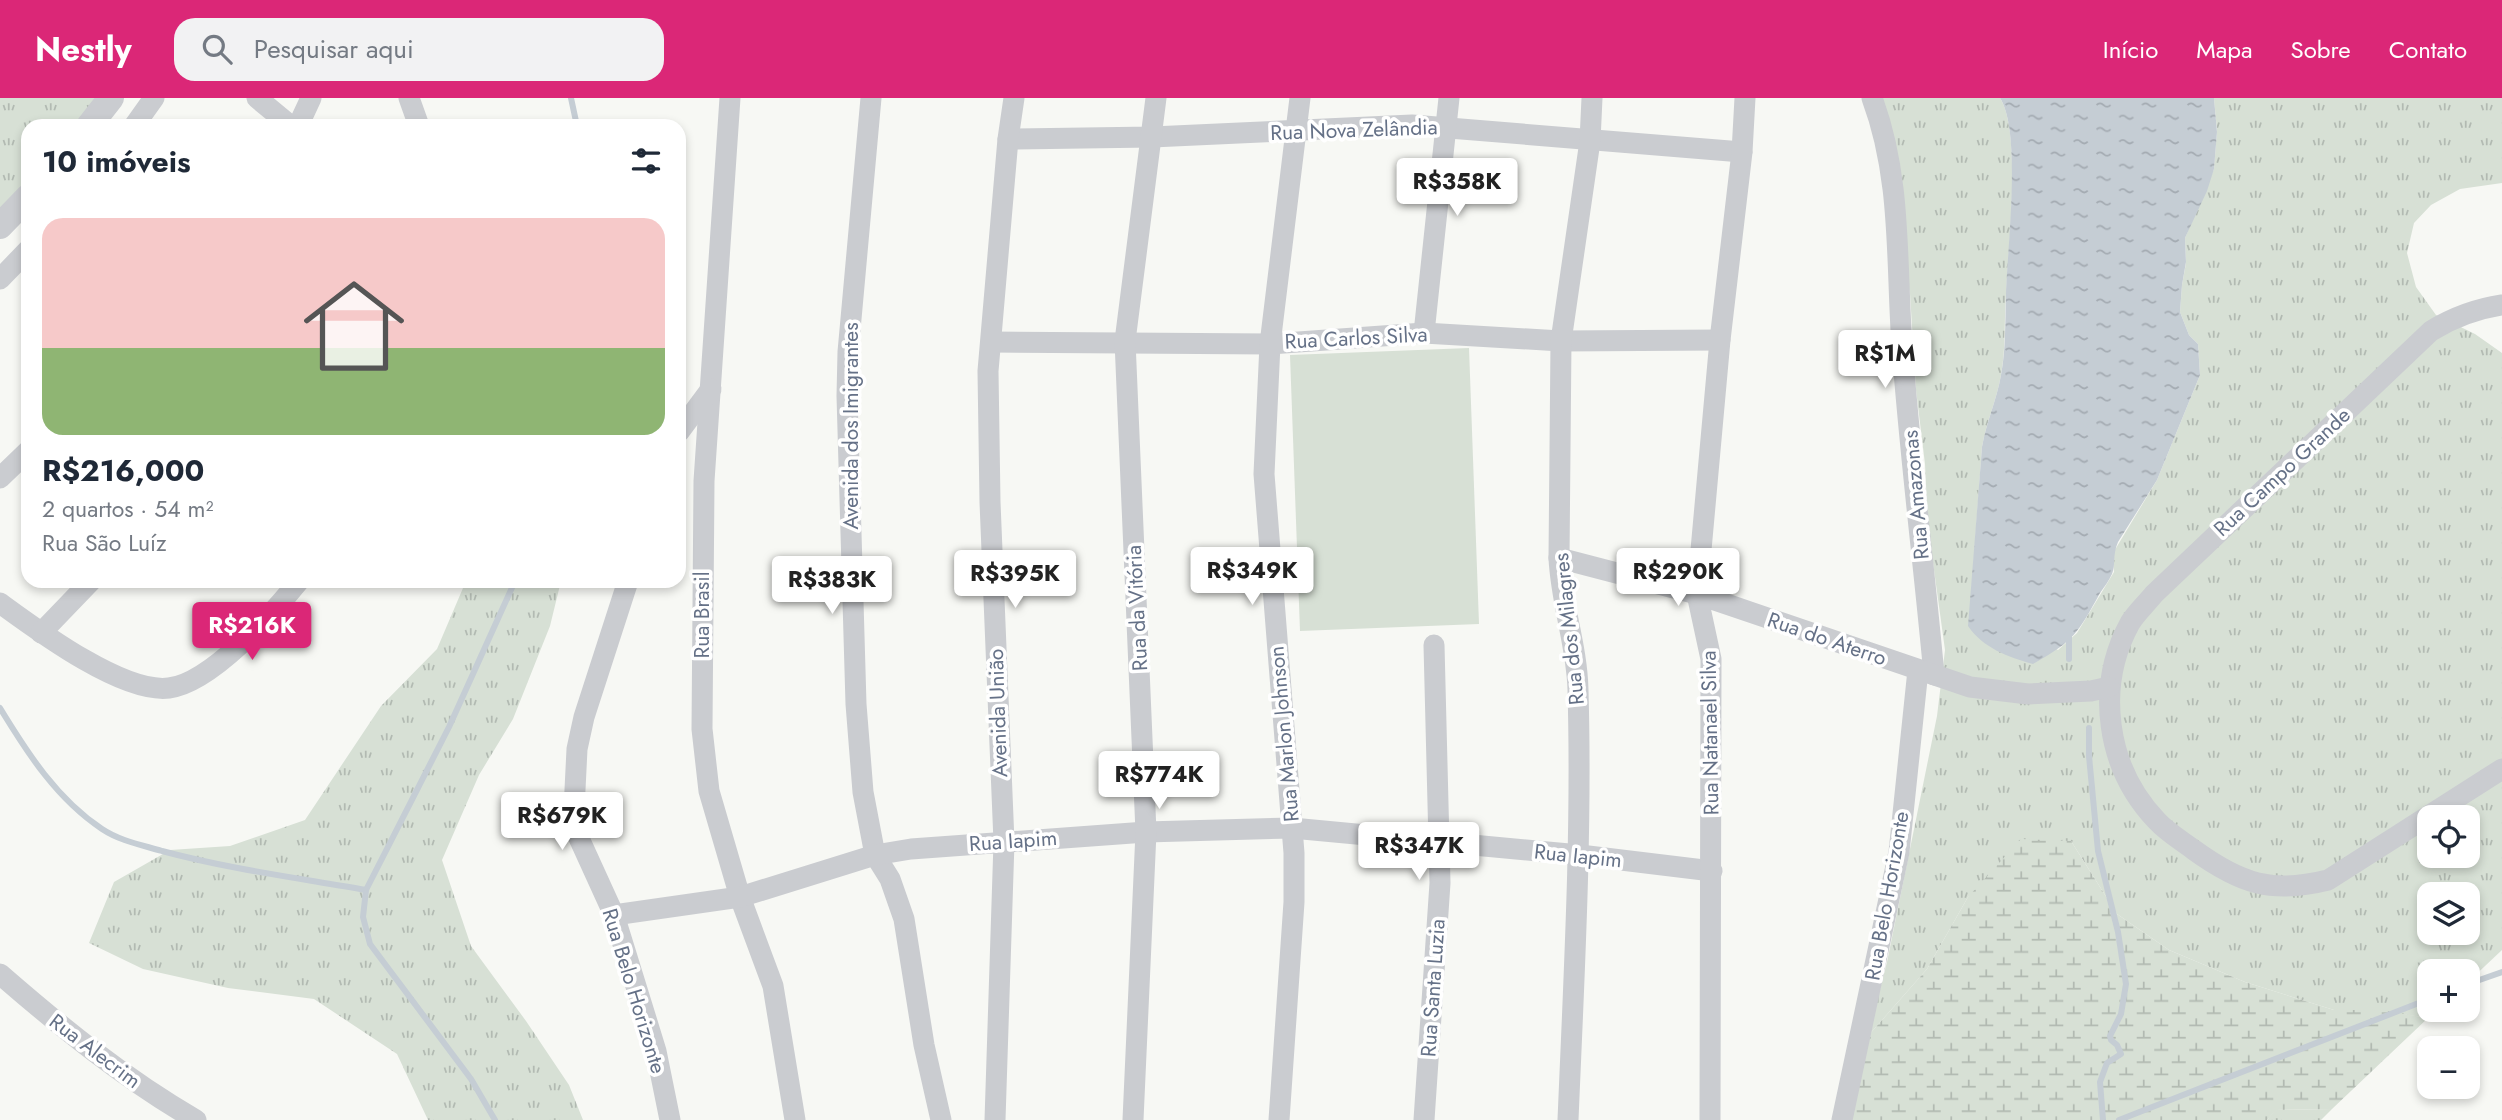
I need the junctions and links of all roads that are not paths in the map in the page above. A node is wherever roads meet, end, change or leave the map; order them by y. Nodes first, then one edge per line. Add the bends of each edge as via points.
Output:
1 (111, 98) edge
2 (154, 98) edge
3 (257, 98) edge
4 (311, 98) edge
5 (409, 98) edge
6 (730, 98) edge
7 (871, 98) edge
8 (1014, 98) edge
9 (1156, 98) edge
10 (1300, 98) edge
11 (1449, 98) edge
12 (1592, 98) edge
13 (1745, 98) edge
14 (1872, 98) edge
15 (94, 119) edge
16 (139, 119) edge
17 (282, 119) edge
18 (301, 119) edge
19 (416, 119) edge
20 (1445, 127) junction
21 (1296, 131) junction
22 (1152, 137) junction
23 (1007, 139) junction
24 (1590, 141) junction
25 (1742, 152) junction
26 (21, 204) edge
27 (0, 226) edge
28 (21, 257) edge
29 (0, 279) edge
30 (2502, 305) edge
31 (1423, 333) junction
32 (1720, 340) junction
33 (1125, 341) junction
34 (1561, 341) junction
35 (991, 342) junction
36 (1270, 344) junction
37 (711, 390) junction
38 (686, 423) edge
39 (21, 458) edge
40 (0, 478) edge
41 (1559, 558) junction
42 (84, 588) edge
43 (293, 588) edge
44 (626, 588) edge
45 (1697, 594) junction
46 (0, 603) edge
47 (41, 633) junction
48 (1434, 645) dead end
49 (1926, 673) junction
50 (2109, 687) junction
51 (2502, 769) edge
52 (1293, 828) junction
53 (1146, 832) junction
54 (1004, 842) junction
55 (1440, 842) junction
56 (874, 855) junction
57 (1580, 856) junction
58 (1712, 871) junction
59 (740, 897) junction
60 (614, 915) junction
61 (0, 974) edge
62 (196, 1120) edge
63 (670, 1120) edge
64 (795, 1120) edge
65 (941, 1120) edge
66 (995, 1120) edge
67 (1133, 1120) edge
68 (1279, 1120) edge
69 (1424, 1120) edge
70 (1568, 1120) edge
71 (1710, 1120) edge
72 (1842, 1120) edge

1 - 15 street
2 - 16 street
3 - 17 street
4 - 18 street
5 - 19 street
6 - 37 street, Rua Brasil
7 - 56 street, Avenida dos Imigrantes via 847,396 859,761
8 - 23 street, Avenida União
9 - 22 street, Rua da Vitória
10 - 21 street, Rua Marlon Johnson
11 - 20 street
12 - 24 street, Rua dos Milagres
13 - 25 street, Rua Natanael Silva
14 - 49 street, Rua Amazonas via 1892,170
20 - 21 street, Rua Nova Zelândia
20 - 24 street, Rua Nova Zelândia
20 - 31 street
21 - 22 street, Rua Nova Zelândia
21 - 36 street, Rua Marlon Johnson
22 - 23 street, Rua Nova Zelândia
22 - 33 street, Rua da Vitória
23 - 35 street, Avenida União
24 - 25 street, Rua Nova Zelândia
24 - 34 street, Rua dos Milagres
25 - 32 street, Rua Natanael Silva
26 - 27 street
28 - 29 street
30 - 50 street, Rua Campo Grande via 2455,316 2431,331 2154,594 2131,621
31 - 34 street, Rua Carlos Silva
31 - 36 street, Rua Carlos Silva
32 - 34 street, Rua Carlos Silva
32 - 45 street, Rua Natanael Silva
33 - 35 street, Rua Carlos Silva
33 - 36 street, Rua Carlos Silva
33 - 53 street, Rua da Vitória
34 - 41 street, Rua dos Milagres
35 - 54 street, Avenida União via 990,502
36 - 52 street, Rua Marlon Johnson via 1264,474
37 - 38 street
37 - 59 street, Rua Brasil via 704,481 702,729 709,791
39 - 40 street
41 - 45 street, Rua do Aterro
41 - 57 street, Rua dos Milagres via 1578,687
42 - 47 street
43 - 47 street via 237,647 195,679 168,689 141,685 94,665
44 - 60 street, Rua Belo Horizonte via 583,717 574,782 578,836
45 - 49 street, Rua do Aterro
45 - 58 street, Rua Natanael Silva via 1711,659
46 - 47 street
48 - 55 street, Rua Santa Luzia
49 - 50 street via 1970,687 2028,694
49 - 72 street, Rua Belo Horizonte via 1899,852
50 - 51 street, Rua Campo Grande via 2111,730 2120,763 2157,821 2213,864 2273,887 2301,887 2328,880
52 - 53 street, Rua Iapim
52 - 55 street, Rua Iapim
52 - 68 street, Rua Marlon Johnson via 1294,901
53 - 54 street, Rua Iapim
53 - 67 street, Rua da Vitória
54 - 56 street, Rua Iapim
54 - 66 street, Avenida União
55 - 57 street, Rua Iapim
55 - 69 street, Rua Santa Luzia
56 - 59 street, Rua Iapim
56 - 65 street, Avenida dos Imigrantes via 890,879 904,919
57 - 58 street, Rua Iapim
57 - 70 street, Rua dos Milagres
58 - 71 street, Rua Natanael Silva
59 - 60 street, Rua Iapim
59 - 64 street, Rua Brasil via 773,986
60 - 63 street, Rua Belo Horizonte via 656,1051
61 - 62 street, Rua Alecrim via 66,1032

